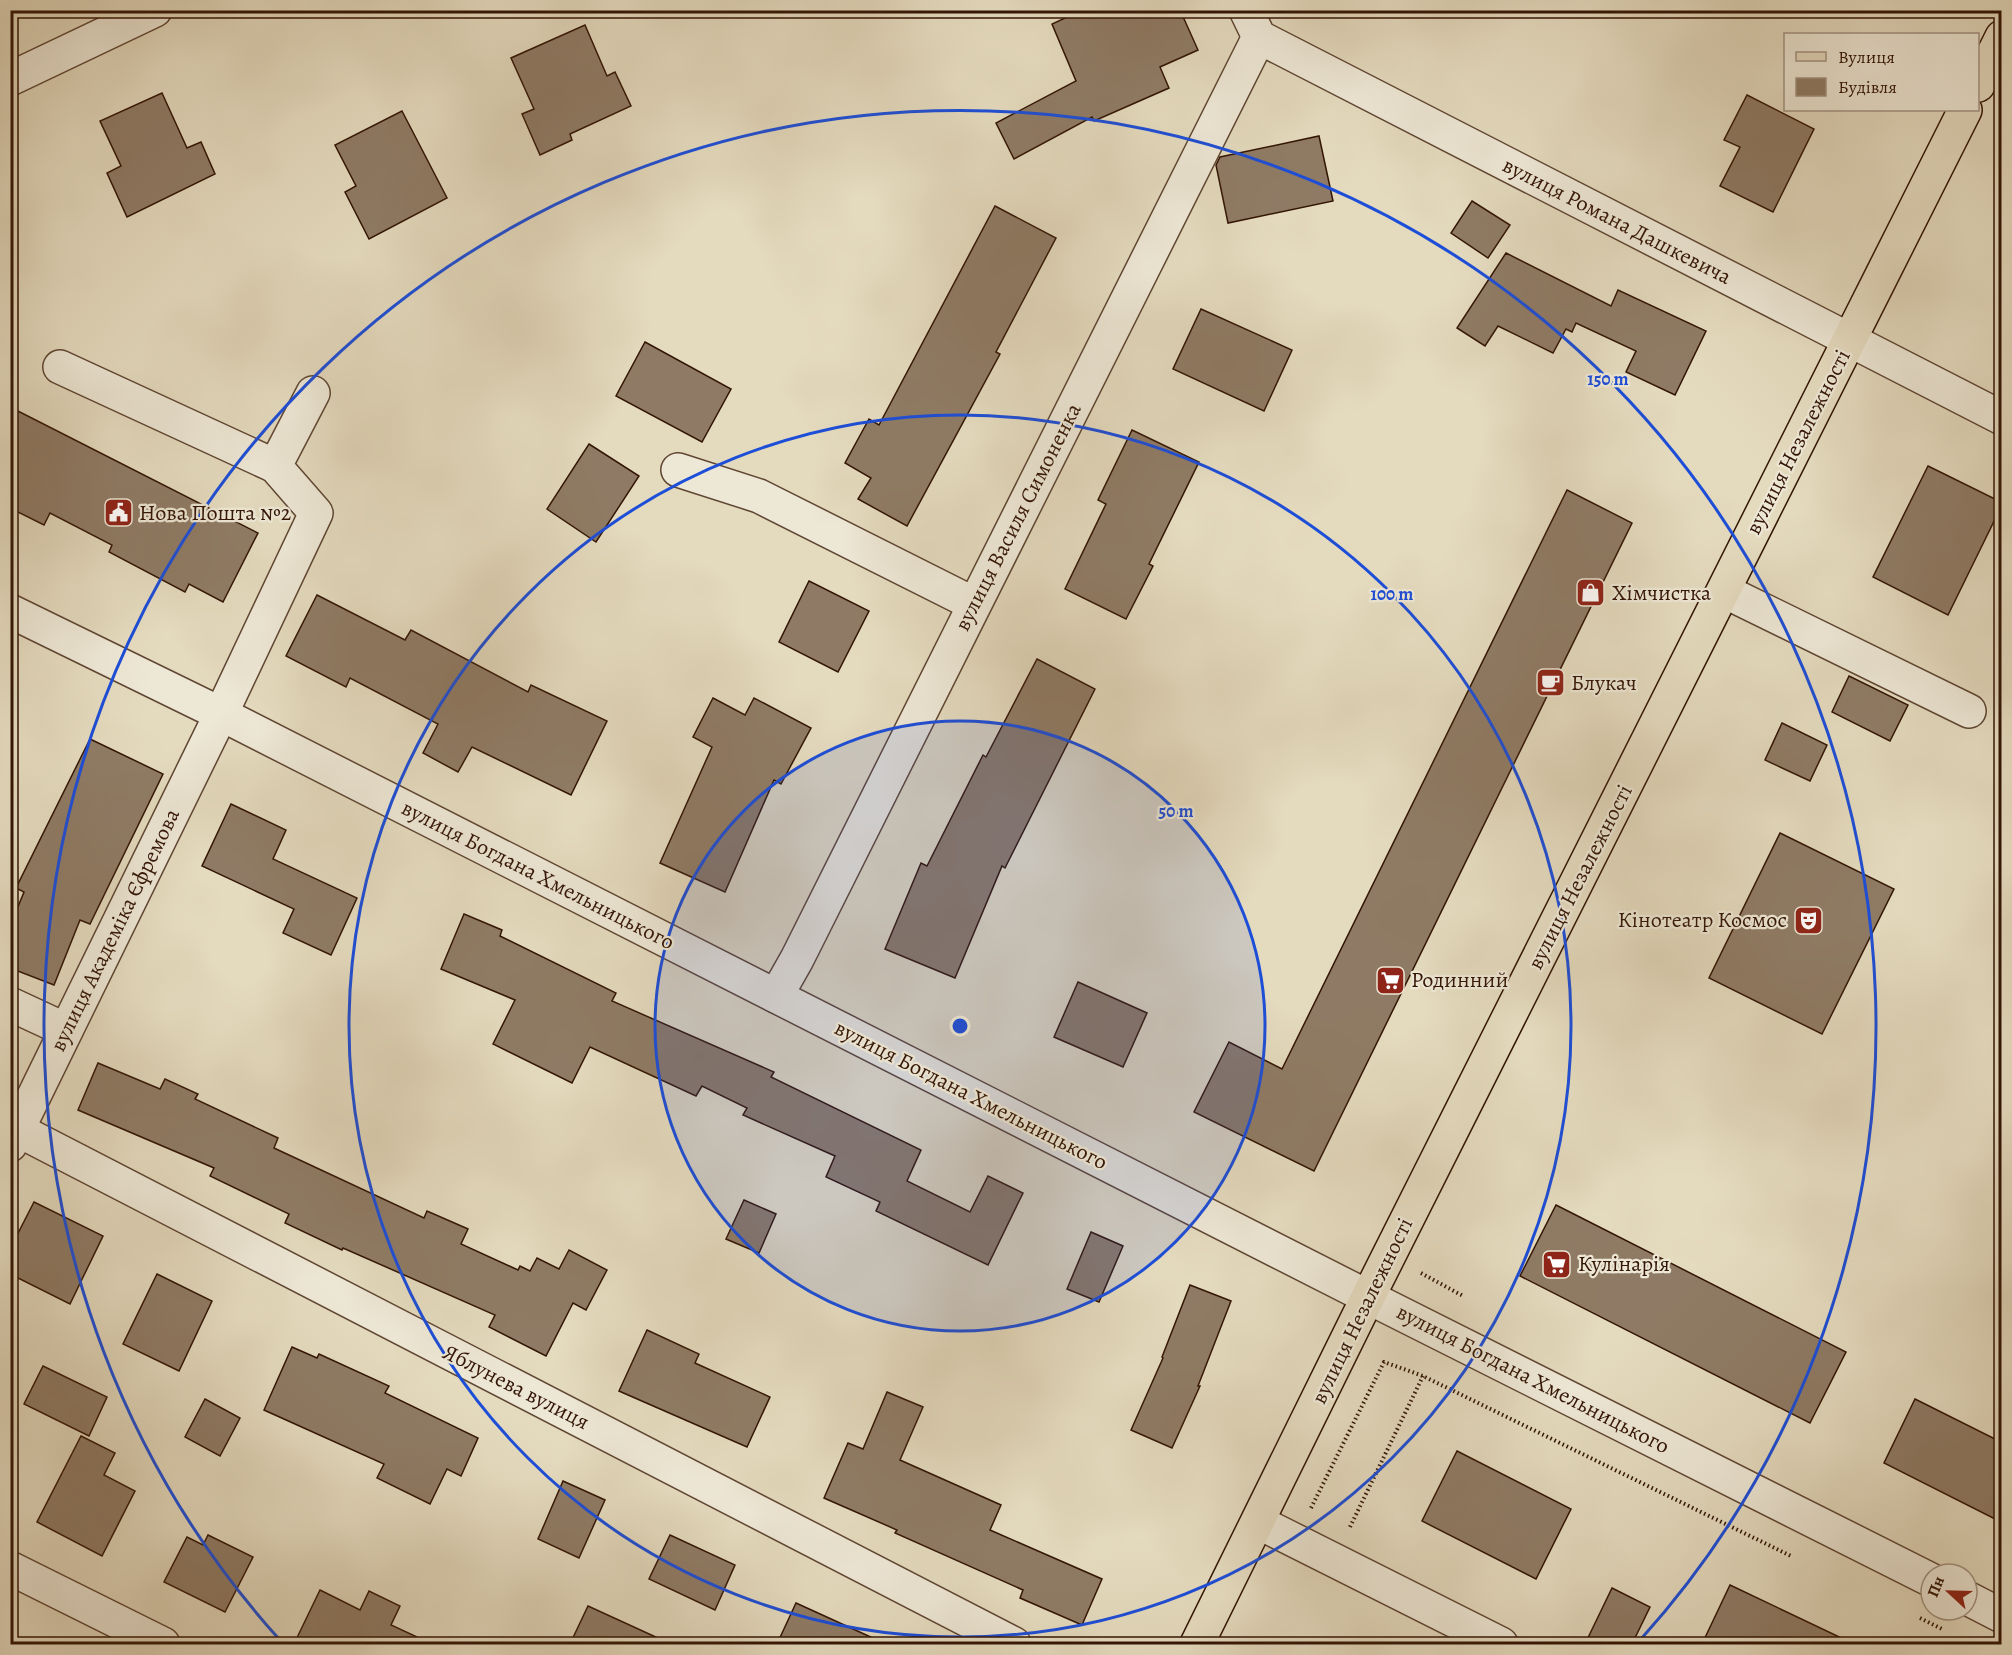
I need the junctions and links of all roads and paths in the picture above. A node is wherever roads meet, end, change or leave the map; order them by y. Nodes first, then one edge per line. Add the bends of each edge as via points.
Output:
1 (155, 10) edge
2 (1253, 24) edge
3 (2001, 37) edge
4 (10, 79) edge
5 (1979, 80) edge
6 (1964, 111) edge
7 (1850, 339) junction
8 (60, 367) dead end
9 (313, 393) dead end
10 (2001, 418) edge
11 (275, 466) junction
12 (678, 470) dead end
13 (1724, 591) junction
14 (974, 604) junction
15 (10, 610) edge
16 (1969, 711) dead end
17 (221, 714) junction
18 (776, 996) junction
19 (10, 1004) edge
20 (66, 1030) junction
21 (14, 1138) edge
22 (1421, 1273) dead end
23 (1462, 1296) dead end
24 (1368, 1297) junction
25 (1423, 1376) junction
26 (1258, 1522) junction
27 (1294, 1540) junction
28 (1794, 1557) dead end
29 (1334, 1560) junction
30 (10, 1568) edge
31 (1919, 1574) edge
32 (1979, 1604) edge
33 (1911, 1614) dead end
34 (2001, 1616) edge
35 (1942, 1629) dead end
36 (163, 1644) edge
37 (1014, 1644) edge
38 (1197, 1644) edge
39 (1501, 1644) edge

1 - 4 street
2 - 7 street, вулиця Романа Дашкевича
2 - 14 street, вулиця Василя Симоненка
3 - 5 main road
6 - 7 main road, вулиця Незалежності
7 - 10 street, вулиця Романа Дашкевича
7 - 13 main road, вулиця Незалежності
8 - 11 street
9 - 11 street
11 - 17 street, вулиця Академіка Єфремова via 316,513
12 - 14 street via 759,496
13 - 16 street
13 - 24 main road, вулиця Незалежності
14 - 18 street, вулиця Василя Симоненка
15 - 17 street, вулиця Богдана Хмельницького
17 - 18 street, вулиця Богдана Хмельницького
17 - 20 street, вулиця Академіка Єфремова
18 - 24 street, вулиця Богдана Хмельницького
19 - 20 street
20 - 21 street, вулиця Академіка Єфремова
21 - 37 street, Яблунева вулиця
22 - 23 path
24 - 26 main road, вулиця Незалежності
24 - 31 street, вулиця Богдана Хмельницького
25 - 27 path via 1384,1362
25 - 28 path
25 - 29 path
26 - 27 street
26 - 38 main road, вулиця Незалежності
27 - 29 street
29 - 39 street
30 - 36 street
32 - 34 street
33 - 35 path

